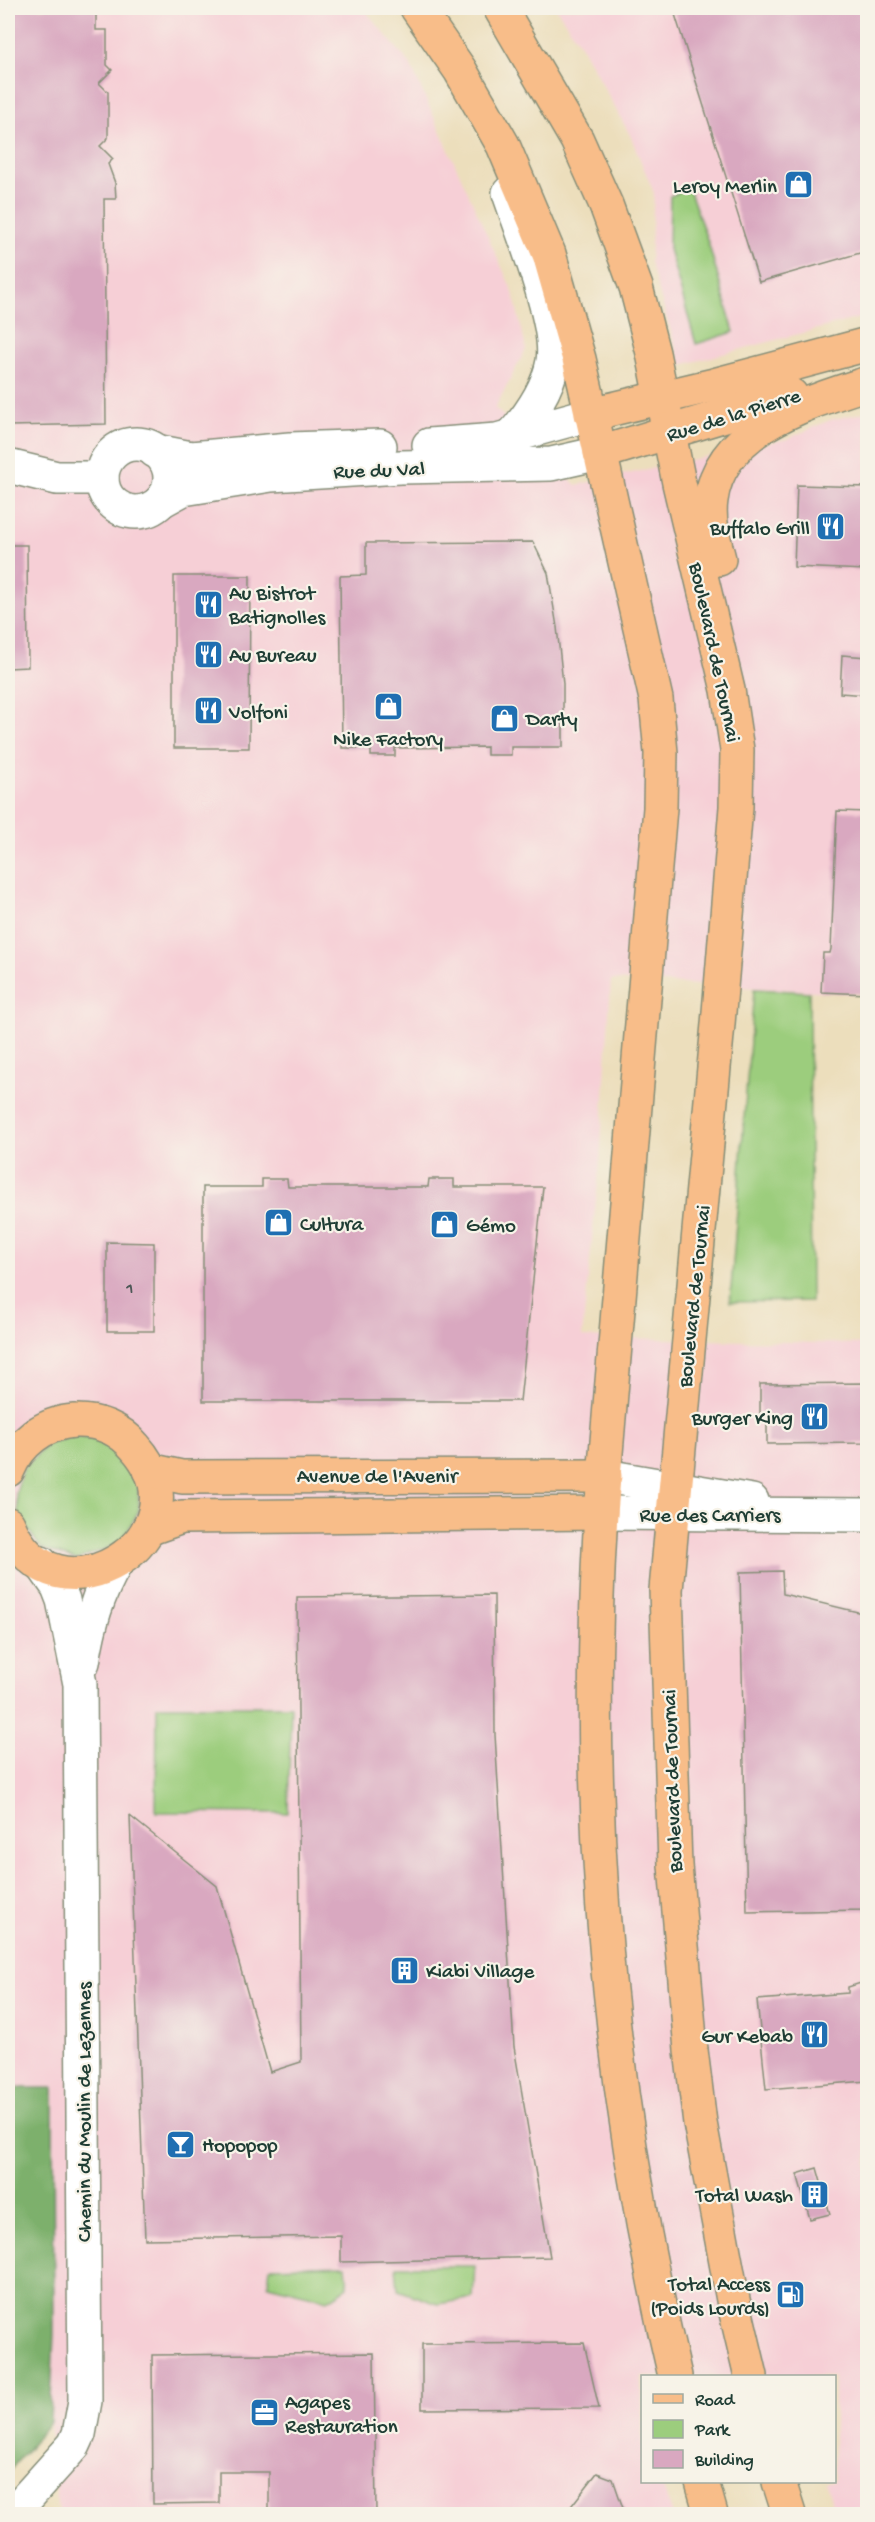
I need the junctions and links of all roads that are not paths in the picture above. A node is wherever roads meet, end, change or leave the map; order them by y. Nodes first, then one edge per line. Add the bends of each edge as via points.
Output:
1 (417, 8) edge
2 (500, 8) edge
3 (474, 92) junction
4 (867, 344) edge
5 (867, 381) edge
6 (663, 398) junction
7 (591, 414) junction
8 (669, 432) junction
9 (511, 437) junction
10 (155, 451) junction
11 (600, 453) junction
12 (8, 466) edge
13 (102, 478) junction
14 (161, 501) junction
15 (736, 750) junction
16 (8, 1466) edge
17 (150, 1470) junction
18 (605, 1476) junction
19 (672, 1500) junction
20 (601, 1514) junction
21 (867, 1515) edge
22 (148, 1529) junction
23 (9, 1530) edge
24 (41, 1563) junction
25 (117, 1563) junction
26 (80, 1684) junction
27 (675, 2375) edge
28 (751, 2375) edge
29 (703, 2483) edge
30 (780, 2483) edge
31 (12, 2514) edge
32 (711, 2514) edge
33 (789, 2514) edge

1 - 3 main road
2 - 6 main road, Boulevard de Tournai via 564,115 606,205 636,287
3 - 7 main road via 513,166 544,239 569,318
3 - 9 street via 534,268 554,347 541,394
4 - 6 main road, Rue de la Pierre
5 - 8 main road, Rue de la Pierre via 787,396
5 - 15 main road via 804,404 767,423 734,453 717,481 711,518 738,652
6 - 7 main road
6 - 8 main road, Boulevard de Tournai
7 - 9 street, Rue du Val
7 - 11 main road
8 - 11 main road, Rue de la Pierre
8 - 15 main road, Boulevard de Tournai via 728,690
9 - 10 street, Rue du Val via 476,443 290,449 203,458
10 - 13 street via 142,444 118,449 105,464
10 - 14 street via 168,470 168,488
11 - 14 street, Rue du Val via 551,464 271,475 183,489
11 - 18 main road via 653,678 661,784
12 - 13 street via 57,478
13 - 14 street via 108,496 122,508 140,511
15 - 19 main road, Boulevard de Tournai via 736,807 721,990
16 - 17 main road via 23,1445 40,1431 80,1421 106,1426 121,1434 138,1450
17 - 18 main road, Avenue de l'Avenir via 182,1477
17 - 22 main road via 155,1500
18 - 19 street, Rue des Carriers
18 - 20 main road
19 - 20 street, Rue des Carriers
19 - 21 street, Rue des Carriers
19 - 28 main road, Boulevard de Tournai via 666,1590 677,1906 700,2123
20 - 22 main road, Avenue de l'Avenir via 182,1517
20 - 27 main road via 596,1714 602,1914 633,2171
22 - 25 main road via 135,1548
23 - 24 main road via 22,1548
24 - 25 main road via 63,1572 79,1573
24 - 26 street, Chemin du Moulin de Lezennes via 63,1600
25 - 26 street, Chemin du Moulin de Lezennes via 94,1607
26 - 31 street, Chemin du Moulin de Lezennes via 85,2401 74,2445
29 - 32 main road
30 - 33 main road

